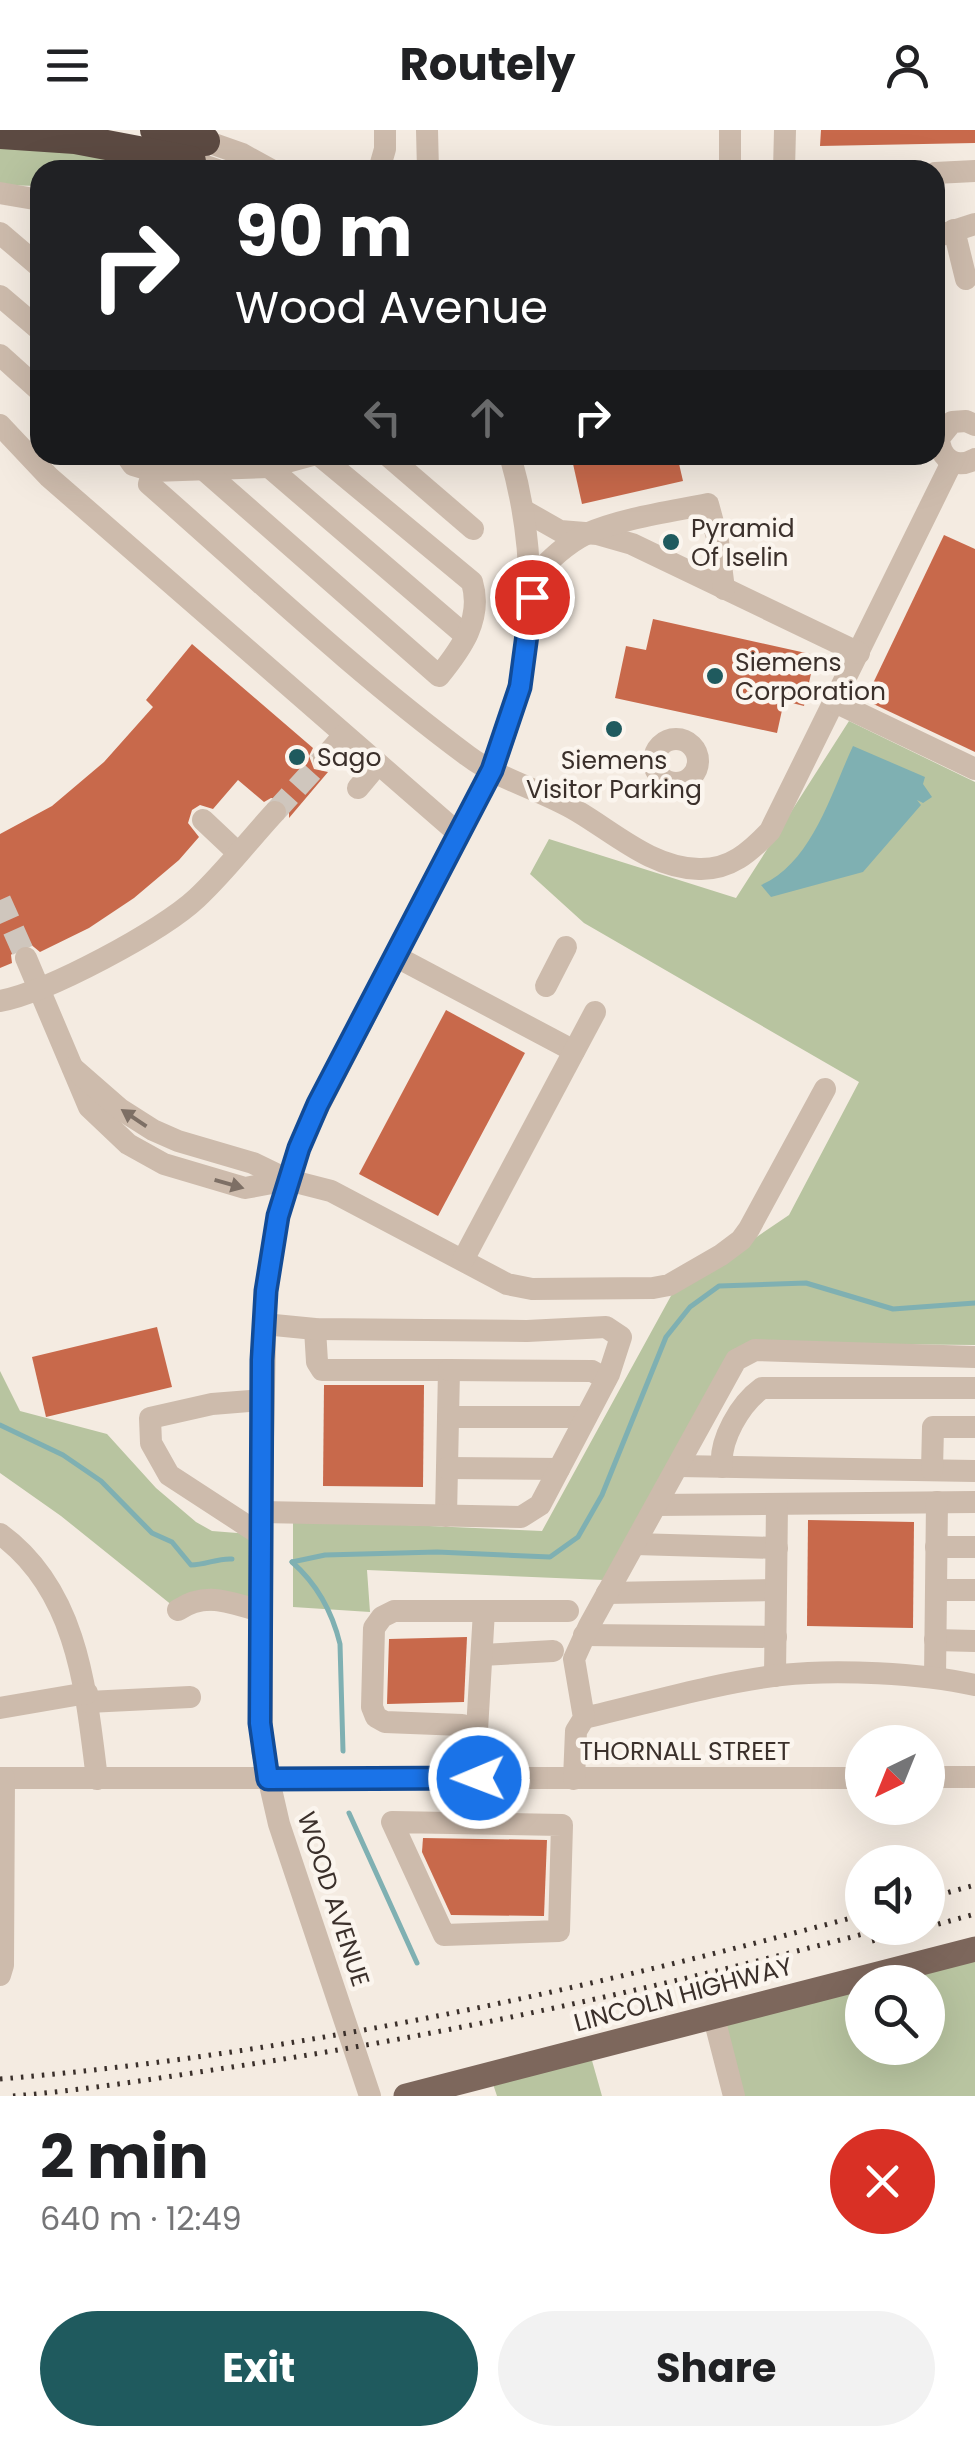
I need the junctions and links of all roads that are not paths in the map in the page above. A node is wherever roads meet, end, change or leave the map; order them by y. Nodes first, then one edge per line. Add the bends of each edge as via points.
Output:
1 (103, 130) edge
2 (155, 130) edge
3 (176, 130) edge
4 (385, 130) edge
5 (428, 130) edge
6 (730, 130) edge
7 (785, 130) edge
8 (0, 134) edge
9 (204, 158) edge
10 (253, 160) edge
11 (382, 160) edge
12 (428, 160) edge
13 (730, 160) edge
14 (784, 160) edge
15 (975, 171) edge
16 (945, 172) edge
17 (0, 193) edge
18 (30, 198) edge
19 (954, 230) edge
20 (0, 234) edge
21 (30, 259) edge
22 (966, 279) dead end
23 (0, 296) edge
24 (30, 322) edge
25 (0, 355) edge
26 (30, 381) edge
27 (974, 422) edge
28 (0, 424) edge
29 (945, 429) edge
30 (30, 457) edge
31 (964, 460) edge
32 (37, 465) edge
33 (135, 465) edge
34 (168, 465) edge
35 (277, 465) edge
36 (328, 465) edge
37 (399, 465) edge
38 (512, 465) edge
39 (269, 467) junction
40 (203, 469) junction
41 (523, 510) junction
42 (648, 516) junction
43 (473, 529) dead end
44 (585, 535) junction
45 (632, 544) junction
46 (531, 578) junction
47 (724, 589) junction
48 (466, 636) junction
49 (859, 653) junction
50 (835, 702) junction
51 (344, 735) junction
52 (324, 758) tunnel mouth
53 (378, 764) junction
54 (975, 769) edge
55 (492, 770) junction
56 (358, 788) dead end
57 (275, 812) tunnel mouth
58 (203, 820) dead end
59 (459, 834) junction
60 (238, 853) junction
61 (566, 948) dead end
62 (395, 956) junction
63 (26, 958) tunnel mouth
64 (546, 986) dead end
65 (38, 988) junction
66 (0, 1001) edge
67 (596, 1012) dead end
68 (574, 1051) junction
69 (73, 1068) junction
70 (825, 1088) dead end
71 (178, 1141) junction
72 (170, 1166) junction
73 (288, 1180) junction
74 (463, 1260) junction
75 (264, 1324) junction
76 (315, 1328) junction
77 (975, 1357) edge
78 (450, 1370) junction
79 (606, 1379) junction
80 (975, 1388) edge
81 (933, 1389) junction
82 (262, 1400) junction
83 (448, 1416) junction
84 (586, 1417) junction
85 (933, 1427) junction
86 (975, 1427) edge
87 (679, 1466) junction
88 (722, 1466) junction
89 (448, 1468) junction
90 (558, 1469) junction
91 (932, 1470) junction
92 (975, 1471) edge
93 (937, 1502) junction
94 (975, 1502) edge
95 (657, 1504) junction
96 (777, 1504) junction
97 (446, 1516) junction
98 (261, 1523) junction
99 (0, 1534) edge
100 (635, 1544) junction
101 (936, 1547) junction
102 (975, 1547) edge
103 (777, 1548) junction
104 (776, 1590) junction
105 (936, 1590) junction
106 (975, 1590) edge
107 (607, 1594) junction
108 (178, 1610) dead end
109 (261, 1610) junction
110 (568, 1610) dead end
111 (484, 1611) junction
112 (584, 1635) junction
113 (776, 1637) junction
114 (936, 1640) junction
115 (975, 1642) edge
116 (553, 1651) dead end
117 (482, 1655) junction
118 (776, 1676) junction
119 (935, 1678) junction
120 (975, 1684) edge
121 (190, 1697) dead end
122 (88, 1698) junction
123 (0, 1708) edge
124 (584, 1718) junction
125 (477, 1730) junction
126 (975, 1777) edge
127 (2, 1778) edge
128 (96, 1778) junction
129 (479, 1778) junction
130 (845, 1778) edge
131 (945, 1778) edge
132 (268, 1779) junction
133 (530, 1779) junction
134 (574, 1779) junction
135 (528, 1824) junction
136 (975, 1948) edge
137 (0, 1975) edge
138 (714, 2018) junction
139 (480, 2087) edge
140 (421, 2095) edge
141 (370, 2096) edge
142 (734, 2096) edge

1 - 9 highway
2 - 9 highway
3 - 9 highway
4 - 11 street
5 - 12 street
6 - 13 street
7 - 14 street
8 - 9 highway
9 - 10 street via 242,154
15 - 16 street
17 - 18 street
19 - 22 street
20 - 21 street
23 - 24 street
25 - 26 street
27 - 29 street via 952,422
28 - 30 street
31 - 49 street
32 - 51 street
33 - 55 street via 404,707
34 - 40 street
35 - 39 street
36 - 48 street via 472,582 476,597
37 - 43 street
38 - 41 street, WOOD AVENUE
39 - 40 street
39 - 48 street
40 - 48 street via 439,676
41 - 44 street via 560,531
41 - 46 street, WOOD AVENUE
42 - 44 street
42 - 45 street
42 - 47 street via 708,504
44 - 45 street
44 - 46 street
45 - 47 street
46 - 55 street, WOOD AVENUE via 520,687
47 - 49 street
49 - 50 street
50 - 54 street
50 - 55 street via 770,831 751,851 716,867 674,866 648,856 566,804
51 - 52 street
51 - 53 street
53 - 56 street
53 - 59 street
55 - 59 street, WOOD AVENUE
57 - 60 street
58 - 60 street
59 - 62 street, WOOD AVENUE
60 - 65 street via 195,900 128,945
61 - 64 street
62 - 68 street
62 - 73 street, WOOD AVENUE via 318,1104
63 - 65 street
65 - 66 street
65 - 69 street
67 - 68 street
68 - 74 street
71 -> 69 street via 130,1117
69 - 72 street via 102,1122
70 - 74 street via 745,1235 668,1284 522,1288
71 - 72 street
71 - 73 street
72 -> 73 street via 245,1188
73 - 74 street via 331,1191
73 - 75 street, WOOD AVENUE
75 - 76 street
75 - 82 street, WOOD AVENUE
76 - 78 street via 322,1370
76 - 79 street via 606,1327 621,1337
77 - 87 street via 756,1350 736,1360
78 - 79 street via 592,1372
78 - 83 street
79 - 84 street
80 - 81 street
81 - 85 street
81 - 88 street via 762,1388 722,1445
82 - 98 street, WOOD AVENUE
82 - 98 street via 150,1418 151,1442 169,1475
83 - 84 street
83 - 89 street
84 - 90 street
85 - 86 street
85 - 91 street
87 - 88 street
87 - 95 street
88 - 91 street
89 - 90 street
89 - 97 street
90 - 97 street via 540,1505 522,1518
91 - 92 street
93 - 94 street
93 - 96 street
93 - 101 street
95 - 96 street
95 - 100 street
96 - 103 street
97 - 98 street
98 - 109 street, WOOD AVENUE
99 - 122 street via 47,1582
100 - 103 street
100 - 107 street
101 - 102 street
101 - 105 street
103 - 104 street
104 - 107 street
104 - 113 street
105 - 106 street
105 - 114 street
107 - 112 street
108 - 109 street via 206,1598
109 - 132 street, WOOD AVENUE via 260,1723
110 - 111 street
111 - 117 street
111 - 125 street via 394,1611 374,1628 376,1717
112 - 113 street
112 - 124 street via 574,1659
113 - 118 street
114 - 115 street
114 - 119 street
116 - 117 street
117 - 125 street
118 - 119 street
118 - 124 street
119 - 120 street
121 - 122 street
122 - 123 street
122 - 128 street
124 - 134 street via 576,1730
125 - 129 street
126 - 131 street
127 - 128 street, THORNALL STREET
127 - 137 street
128 - 132 street, THORNALL STREET
129 - 132 street, THORNALL STREET
129 - 133 street, THORNALL STREET
130 - 134 street, THORNALL STREET
132 - 141 street, WOOD AVENUE
133 - 134 street, THORNALL STREET
133 - 135 street
135 - 135 street via 392,1822 444,1935 559,1930 562,1825
136 - 138 main road, LINCOLN HIGHWAY
138 - 139 main road, LINCOLN HIGHWAY
138 - 142 street
139 - 140 main road, LINCOLN HIGHWAY

